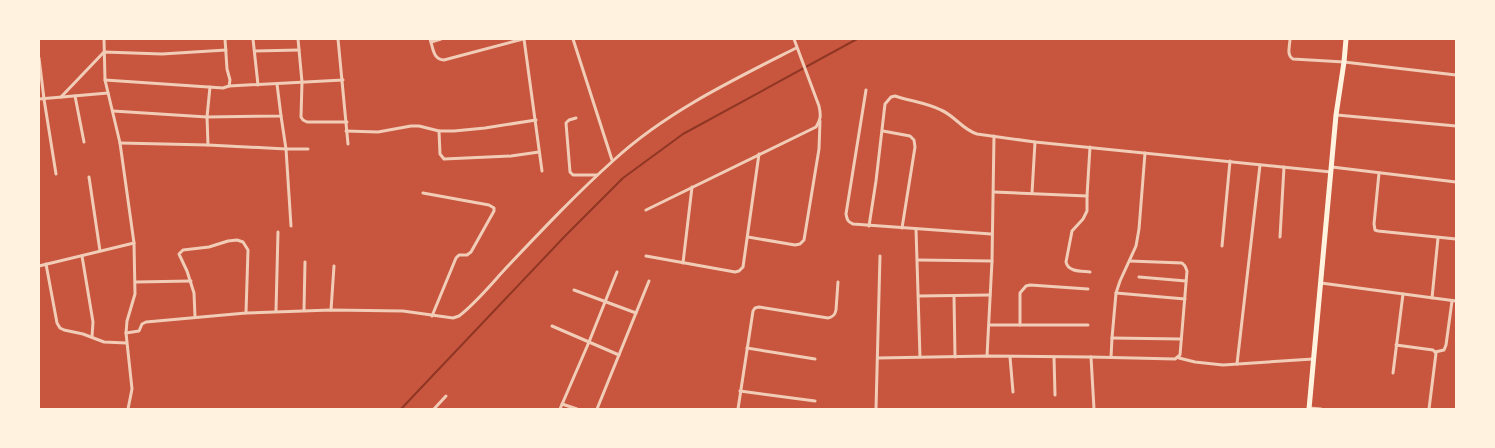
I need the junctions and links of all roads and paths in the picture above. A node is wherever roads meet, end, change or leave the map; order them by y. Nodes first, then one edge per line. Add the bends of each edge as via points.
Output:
1 (104, 39) edge
2 (225, 39) edge
3 (253, 39) edge
4 (298, 39) edge
5 (338, 39) edge
6 (441, 39) edge
7 (524, 39) edge
8 (573, 39) edge
9 (794, 39) edge
10 (1290, 39) edge
11 (1346, 39) edge
12 (431, 40) edge
13 (796, 48) junction
14 (226, 50) junction
15 (299, 50) junction
16 (255, 51) junction
17 (104, 52) junction
18 (39, 58) edge
19 (1344, 62) junction
20 (1456, 75) edge
21 (105, 80) junction
22 (343, 80) junction
23 (302, 82) junction
24 (278, 84) junction
25 (258, 85) junction
26 (228, 86) junction
27 (210, 87) junction
28 (866, 90) dead end
29 (108, 93) junction
30 (75, 96) junction
31 (61, 97) junction
32 (44, 98) junction
33 (39, 99) edge
34 (113, 111) junction
35 (1336, 114) junction
36 (281, 116) junction
37 (207, 117) junction
38 (576, 118) dead end
39 (536, 120) junction
40 (820, 121) junction
41 (347, 122) junction
42 (1456, 126) edge
43 (346, 131) junction
44 (439, 131) junction
45 (882, 131) junction
46 (994, 136) junction
47 (84, 142) dead end
48 (1035, 142) junction
49 (120, 143) junction
50 (348, 144) dead end
51 (208, 145) junction
52 (1090, 147) junction
53 (286, 149) junction
54 (308, 149) dead end
55 (539, 152) junction
56 (759, 153) junction
57 (1145, 153) junction
58 (612, 160) junction
59 (1230, 161) junction
60 (1260, 164) junction
61 (1284, 167) junction
62 (1332, 170) junction
63 (542, 171) dead end
64 (1379, 173) junction
65 (56, 174) dead end
66 (598, 175) junction
67 (89, 177) dead end
68 (1456, 182) edge
69 (692, 187) junction
70 (994, 192) junction
71 (423, 193) dead end
72 (1032, 194) junction
73 (1087, 196) junction
74 (646, 210) dead end
75 (290, 226) dead end
76 (869, 226) junction
77 (902, 228) junction
78 (916, 229) junction
79 (278, 232) dead end
80 (992, 234) junction
81 (748, 237) junction
82 (1280, 237) dead end
83 (1438, 238) junction
84 (1456, 239) edge
85 (134, 243) junction
86 (1222, 246) dead end
87 (100, 251) junction
88 (82, 256) junction
89 (646, 256) dead end
90 (880, 256) dead end
91 (918, 260) junction
92 (992, 261) junction
93 (1130, 261) junction
94 (306, 262) dead end
95 (683, 263) junction
96 (46, 264) junction
97 (39, 266) edge
98 (334, 266) dead end
99 (617, 272) dead end
100 (1090, 272) dead end
101 (1139, 277) dead end
102 (191, 281) junction
103 (649, 281) dead end
104 (1186, 281) junction
105 (136, 282) junction
106 (838, 282) dead end
107 (1321, 283) junction
108 (1088, 289) dead end
109 (574, 290) dead end
110 (1116, 293) junction
111 (1403, 294) junction
112 (990, 295) junction
113 (919, 296) junction
114 (954, 296) junction
115 (1432, 298) junction
116 (1185, 299) junction
117 (1454, 301) edge
118 (606, 302) junction
119 (304, 310) junction
120 (331, 310) junction
121 (276, 311) junction
122 (246, 313) junction
123 (636, 313) junction
124 (432, 316) junction
125 (195, 317) junction
126 (989, 325) junction
127 (1020, 325) junction
128 (1088, 325) dead end
129 (552, 326) dead end
130 (126, 333) junction
131 (92, 337) junction
132 (1112, 338) junction
133 (1181, 339) junction
134 (589, 342) junction
135 (126, 343) junction
136 (1396, 345) junction
137 (747, 348) junction
138 (1434, 352) junction
139 (619, 355) junction
140 (987, 356) junction
141 (920, 357) junction
142 (955, 357) junction
143 (1010, 357) junction
144 (1054, 357) junction
145 (1091, 357) junction
146 (1111, 357) junction
147 (878, 358) junction
148 (1178, 358) junction
149 (815, 359) dead end
150 (1313, 360) junction
151 (1237, 364) junction
152 (1393, 373) dead end
153 (740, 391) junction
154 (1013, 392) dead end
155 (1055, 395) dead end
156 (446, 396) dead end
157 (815, 401) dead end
158 (562, 404) junction
159 (1309, 408) edge
160 (128, 409) edge
161 (434, 409) edge
162 (560, 409) edge
163 (577, 409) edge
164 (597, 409) edge
165 (738, 409) edge
166 (876, 409) edge
167 (1094, 409) edge
168 (1321, 409) edge
169 (1429, 409) edge

1 - 17 street
2 - 14 street
3 - 16 street
4 - 15 street
5 - 22 street
6 - 12 street
7 - 12 street via 444,60 436,57
7 - 39 street
8 - 58 street
9 - 13 street
10 - 19 street via 1289,54 1293,59
11 - 19 main road
13 - 40 street via 819,106
13 - 58 street via 662,121
14 - 17 street via 146,54
14 - 26 street
15 - 16 street
15 - 23 street
16 - 25 street
17 - 21 street
17 - 31 street
18 - 32 street
19 - 20 street
19 - 35 main road
21 - 27 street
21 - 29 street
22 - 23 street
22 - 41 street
23 - 24 street
23 - 41 street via 303,120
24 - 25 street
24 - 36 street
25 - 26 street
26 - 27 street
27 - 37 street
28 - 76 street via 846,214 849,222
29 - 30 street
29 - 34 street
30 - 31 street
30 - 47 street
31 - 32 street
32 - 33 street
32 - 65 street
34 - 37 street
34 - 49 street
35 - 42 street
35 - 62 main road
36 - 37 street
36 - 53 street
37 - 51 street
38 - 66 street via 566,124 570,172 573,175
39 - 44 street
39 - 55 street
40 - 56 street via 809,130
40 - 81 street via 819,149 804,240 795,245
41 - 43 street
43 - 44 street via 378,132 411,126
43 - 50 street
44 - 55 street via 440,154 444,159
45 - 46 street via 885,104 895,96 941,109 970,132
45 - 76 street
45 - 77 street via 910,136 914,140
46 - 48 street
46 - 70 street
48 - 52 street
48 - 72 street
49 - 51 street
49 - 85 street
51 - 53 street
52 - 57 street
52 - 73 street
53 - 54 street
53 - 75 street
55 - 63 street
56 - 69 street
56 - 81 street
57 - 59 street
57 - 93 street via 1140,229
58 - 66 street
59 - 60 street
59 - 86 street
60 - 61 street
60 - 151 street
61 - 62 street
61 - 82 street
62 - 64 street
62 - 107 main road
64 - 68 street
64 - 83 street via 1375,230
66 - 124 street via 465,312 453,318
67 - 87 street
69 - 74 street
69 - 95 street
70 - 72 street
70 - 80 street
71 - 124 street via 494,208 471,252 456,258
72 - 73 street
73 - 100 street via 1083,219 1072,231 1066,262 1070,269
76 - 77 street
77 - 78 street
78 - 80 street
78 - 91 street
79 - 121 street
80 - 92 street
81 - 95 street via 743,267 739,271
83 - 84 street
83 - 115 street
85 - 87 street
85 - 105 street
87 - 88 street
88 - 96 street
88 - 131 street via 93,322
89 - 95 street
90 - 147 street
91 - 92 street
91 - 113 street
92 - 112 street
93 - 104 street via 1182,263 1188,271
93 - 110 street
94 - 119 street
96 - 97 street
96 - 131 street via 60,328
98 - 120 street
99 - 118 street
101 - 104 street
102 - 105 street
102 - 122 street via 180,257 181,252 228,241 243,242 248,250
102 - 125 street
103 - 123 street
104 - 116 street
105 - 130 street
106 - 137 street via 833,317 755,308
107 - 111 street
107 - 150 main road
108 - 127 street via 1030,285 1022,288
109 - 118 street
110 - 116 street
110 - 132 street
111 - 115 street
111 - 136 street
112 - 114 street
112 - 126 street
113 - 114 street
113 - 141 street
114 - 142 street
115 - 117 street
116 - 133 street
117 - 138 street via 1446,345 1444,350
118 - 123 street
118 - 134 street
119 - 120 street
119 - 121 street
120 - 124 street via 403,311
121 - 122 street
122 - 125 street
123 - 139 street
125 - 130 street via 146,322 138,330
126 - 127 street
126 - 140 street
127 - 128 street
129 - 134 street
130 - 135 street
131 - 135 street via 110,343
132 - 133 street
132 - 146 street
133 - 148 street
134 - 139 street
134 - 158 street
135 - 160 street via 132,389
136 - 138 street
136 - 152 street
137 - 149 street
137 - 153 street
138 - 169 street
139 - 164 street
140 - 142 street
140 - 143 street
141 - 142 street
141 - 147 street
143 - 144 street
143 - 154 street
144 - 145 street
144 - 155 street
145 - 146 street
145 - 167 street
146 - 148 street
147 - 166 street
148 - 151 street via 1210,364
150 - 151 street
150 - 159 main road
153 - 157 street
153 - 165 street
156 - 161 street
158 - 162 street
158 - 163 street
159 - 168 street

